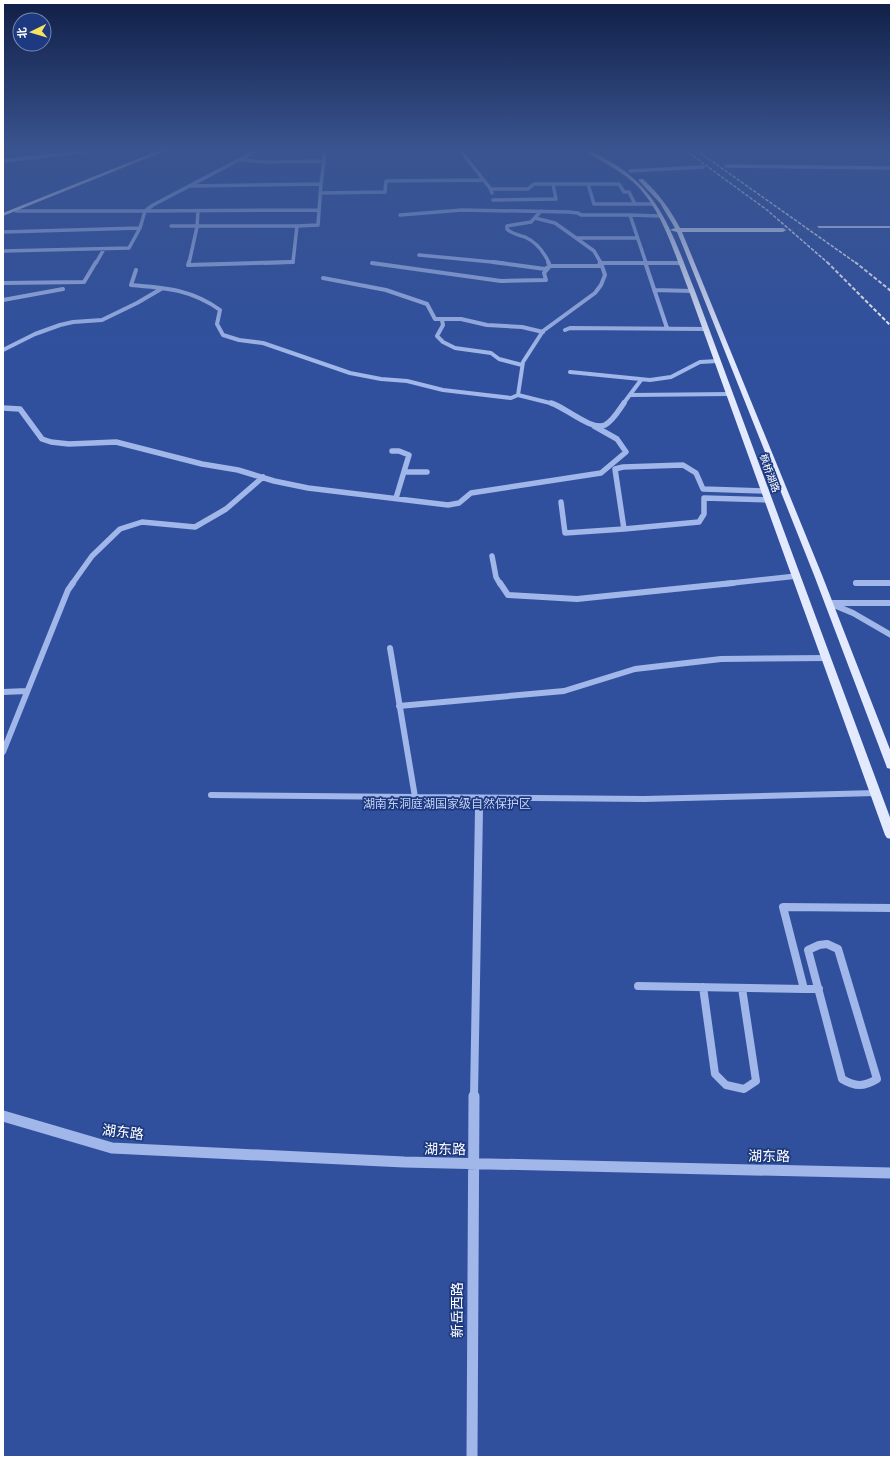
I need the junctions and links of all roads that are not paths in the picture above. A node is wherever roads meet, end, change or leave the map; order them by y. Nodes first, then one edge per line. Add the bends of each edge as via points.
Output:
1 (143, 218) edge
2 (198, 218) edge
3 (318, 218) edge
4 (535, 218) joint
5 (631, 218) edge
6 (661, 218) edge
7 (671, 218) edge
8 (171, 226) dead end
9 (297, 226) junction
10 (778, 226) tunnel mouth
11 (197, 227) junction
12 (140, 228) junction
13 (677, 228) junction
14 (821, 228) tunnel mouth
15 (891, 228) edge
16 (667, 230) junction
17 (783, 230) tunnel mouth
18 (3, 232) edge
19 (576, 238) junction
20 (637, 238) junction
21 (104, 249) junction
22 (3, 251) edge
23 (419, 255) dead end
24 (372, 263) dead end
25 (601, 263) junction
26 (645, 263) junction
27 (680, 263) junction
28 (550, 266) junction
29 (136, 270) dead end
30 (323, 278) dead end
31 (3, 283) edge
32 (163, 288) junction
33 (63, 289) dead end
34 (654, 290) junction
35 (692, 291) junction
36 (3, 300) edge
37 (442, 320) junction
38 (667, 328) junction
39 (706, 329) junction
40 (566, 330) dead end
41 (543, 332) junction
42 (3, 350) edge
43 (718, 361) junction
44 (522, 365) junction
45 (570, 372) dead end
46 (641, 380) junction
47 (730, 394) junction
48 (518, 395) junction
49 (631, 395) junction
50 (3, 408) edge
51 (594, 426) junction
52 (392, 450) dead end
53 (404, 472) junction
54 (427, 472) dead end
55 (263, 477) junction
56 (703, 489) junction
57 (766, 491) junction
58 (396, 498) junction
59 (704, 500) junction
60 (769, 500) junction
61 (561, 502) dead end
62 (624, 529) junction
63 (492, 556) dead end
64 (797, 576) junction
65 (856, 583) dead end
66 (891, 583) edge
67 (829, 603) junction
68 (891, 603) edge
69 (891, 636) edge
70 (390, 648) dead end
71 (827, 658) junction
72 (27, 691) junction
73 (3, 692) edge
74 (399, 706) junction
75 (3, 752) edge
76 (891, 765) edge
77 (876, 793) junction
78 (211, 795) dead end
79 (415, 797) junction
80 (479, 798) junction
81 (891, 835) edge
82 (891, 908) edge
83 (638, 986) dead end
84 (703, 987) junction
85 (742, 988) junction
86 (804, 989) junction
87 (819, 989) junction
88 (3, 1116) edge
89 (473, 1163) junction
90 (891, 1173) edge
91 (472, 1457) edge

1 - 12 street
2 - 11 street
3 - 9 street via 318,225
4 - 19 street via 560,225 568,235
4 - 28 street via 528,224 507,226 507,229 537,245
5 - 20 street
6 - 16 main road, 枫桥湖路
7 - 13 main road, 枫桥湖路
8 - 11 street
9 - 11 street
9 - 11 street via 293,262 188,266
10 - 13 main road
12 - 18 street
12 - 21 street via 129,248
13 - 16 main road
13 - 17 main road
13 - 67 main road, 枫桥湖路
14 - 15 main road
16 - 27 main road, 枫桥湖路
19 - 20 street
19 - 25 street via 586,247 593,249
20 - 26 street
21 - 22 street
21 - 31 street via 84,282
23 - 28 street via 545,269
24 - 28 street via 501,281 546,280 544,273
25 - 26 street
25 - 28 street via 599,266
25 - 41 street via 605,275 600,287 580,306 559,317
26 - 27 street
26 - 34 street
27 - 35 main road, 枫桥湖路
29 - 32 street via 131,285
30 - 37 street via 386,290 427,304 435,318
32 - 42 street via 102,320 60,325
32 - 48 street via 187,291 214,305 220,310 217,324 223,334 239,340 263,343 350,373 381,380 407,381 443,390 511,398
33 - 36 street
34 - 35 street
34 - 38 street
35 - 39 main road, 枫桥湖路
37 - 41 street via 461,319
37 - 44 street via 443,325 437,336 443,342 455,348 491,353 499,359
38 - 39 street
38 - 40 street
39 - 43 main road, 枫桥湖路
41 - 44 street
43 - 46 street via 700,362 671,377
43 - 47 main road, 枫桥湖路
44 - 48 street
45 - 46 street
46 - 49 street
47 - 49 street
47 - 57 main road, 枫桥湖路
48 - 51 street via 556,405
49 - 51 street via 606,425
50 - 55 street via 20,409 42,439 51,442 116,442
51 - 58 street via 617,439 626,452 601,473 471,493 459,503 448,505
52 - 53 street via 409,455
53 - 54 street
53 - 58 street
55 - 58 street via 308,488
55 - 72 street via 226,509 195,527 142,522 120,529 92,556 68,590
56 - 57 street
56 - 59 street
56 - 62 street via 696,473 683,465 615,469
57 - 60 main road, 枫桥湖路
59 - 60 street
59 - 62 street via 704,514 699,522
60 - 64 main road, 枫桥湖路
61 - 62 street via 565,532
63 - 64 street via 496,577 508,595 545,598 577,599
64 - 71 main road, 枫桥湖路
65 - 66 street
67 - 68 street
67 - 69 street via 853,613
67 - 76 main road, 枫桥湖路
70 - 74 street
71 - 74 street via 721,659 635,669 564,691
71 - 77 main road, 枫桥湖路
72 - 73 street
72 - 75 street
74 - 79 street
77 - 80 street via 644,799
77 - 81 main road, 枫桥湖路
78 - 79 street
79 - 80 street
80 - 89 street, 新岳西路
82 - 86 street via 783,907
83 - 84 street
84 - 85 street
84 - 85 street via 715,1074 726,1085 744,1089 756,1081
85 - 86 street
86 - 87 street
87 - 87 street via 842,1079 852,1086 865,1086 877,1079 838,949 832,944 821,943 808,950
88 - 89 street, 湖东路 via 112,1148
89 - 90 street, 湖东路
89 - 91 street, 新岳西路

